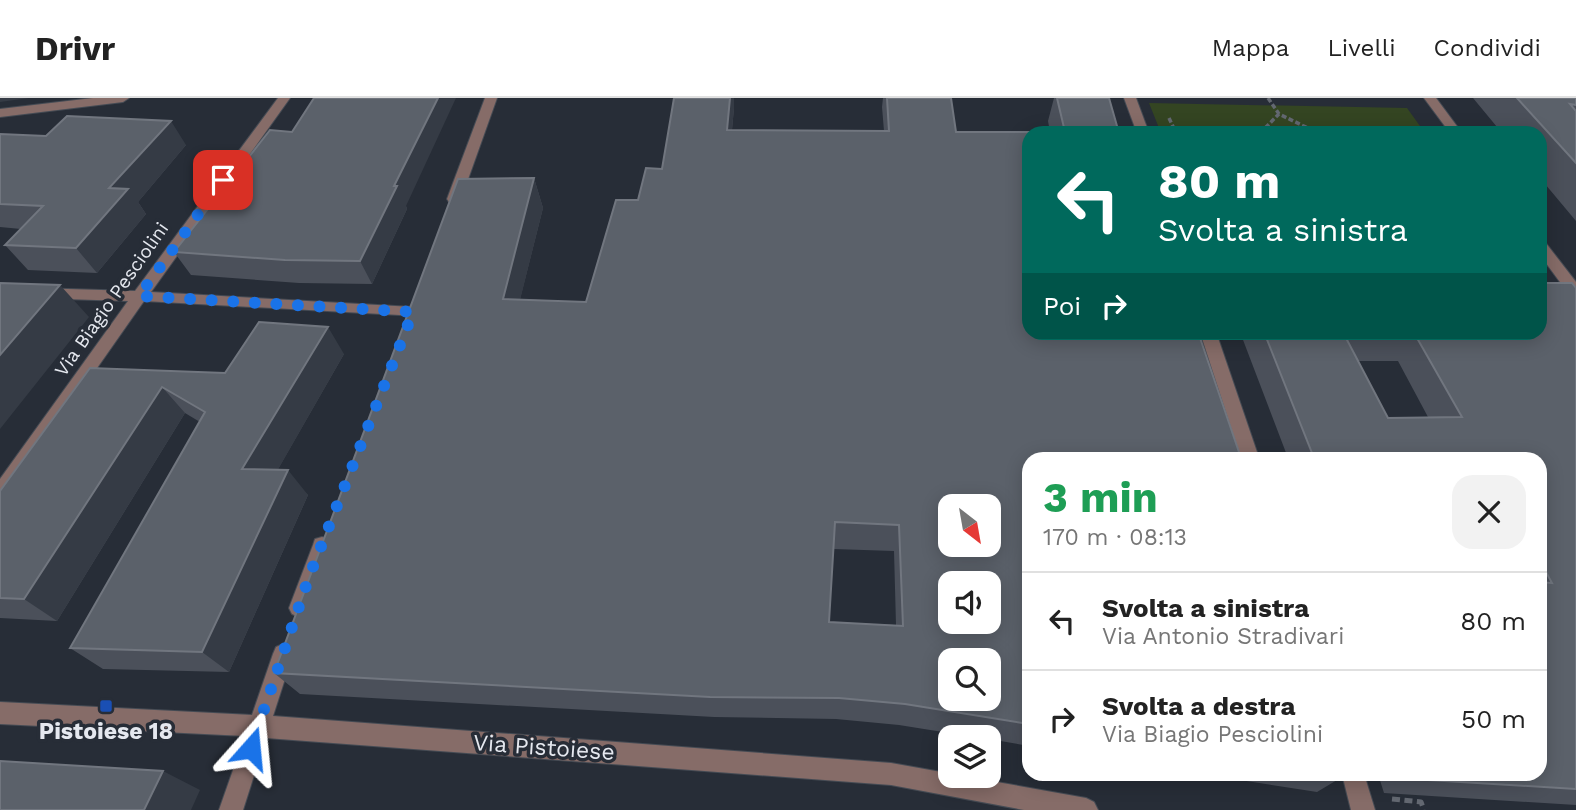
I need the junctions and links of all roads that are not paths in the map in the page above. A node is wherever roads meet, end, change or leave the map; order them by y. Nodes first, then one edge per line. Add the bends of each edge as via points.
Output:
1 (54, 98) edge
2 (123, 98) edge
3 (284, 98) edge
4 (491, 98) edge
5 (1130, 98) edge
6 (1430, 98) edge
7 (44, 107) junction
8 (0, 113) edge
9 (1140, 126) edge
10 (1451, 126) edge
11 (450, 211) edge
12 (1547, 254) edge
13 (0, 292) edge
14 (1576, 293) edge
15 (139, 296) junction
16 (413, 312) edge
17 (1211, 340) edge
18 (1248, 452) edge
19 (0, 493) edge
20 (329, 527) edge
21 (0, 713) edge
22 (258, 727) junction
23 (1357, 781) edge
24 (1371, 804) edge
25 (231, 810) edge
26 (1086, 810) edge

1 - 7 street
2 - 7 street
3 - 15 street, Via Biagio Pesciolini
4 - 11 street
5 - 9 street
6 - 10 street
7 - 8 street
12 - 14 street
13 - 15 street
15 - 16 street
15 - 19 street, Via Biagio Pesciolini
17 - 18 street
20 - 22 street
21 - 22 street, Via Pistoiese
22 - 25 street
22 - 26 street, Via Pistoiese via 891,774
23 - 24 street

